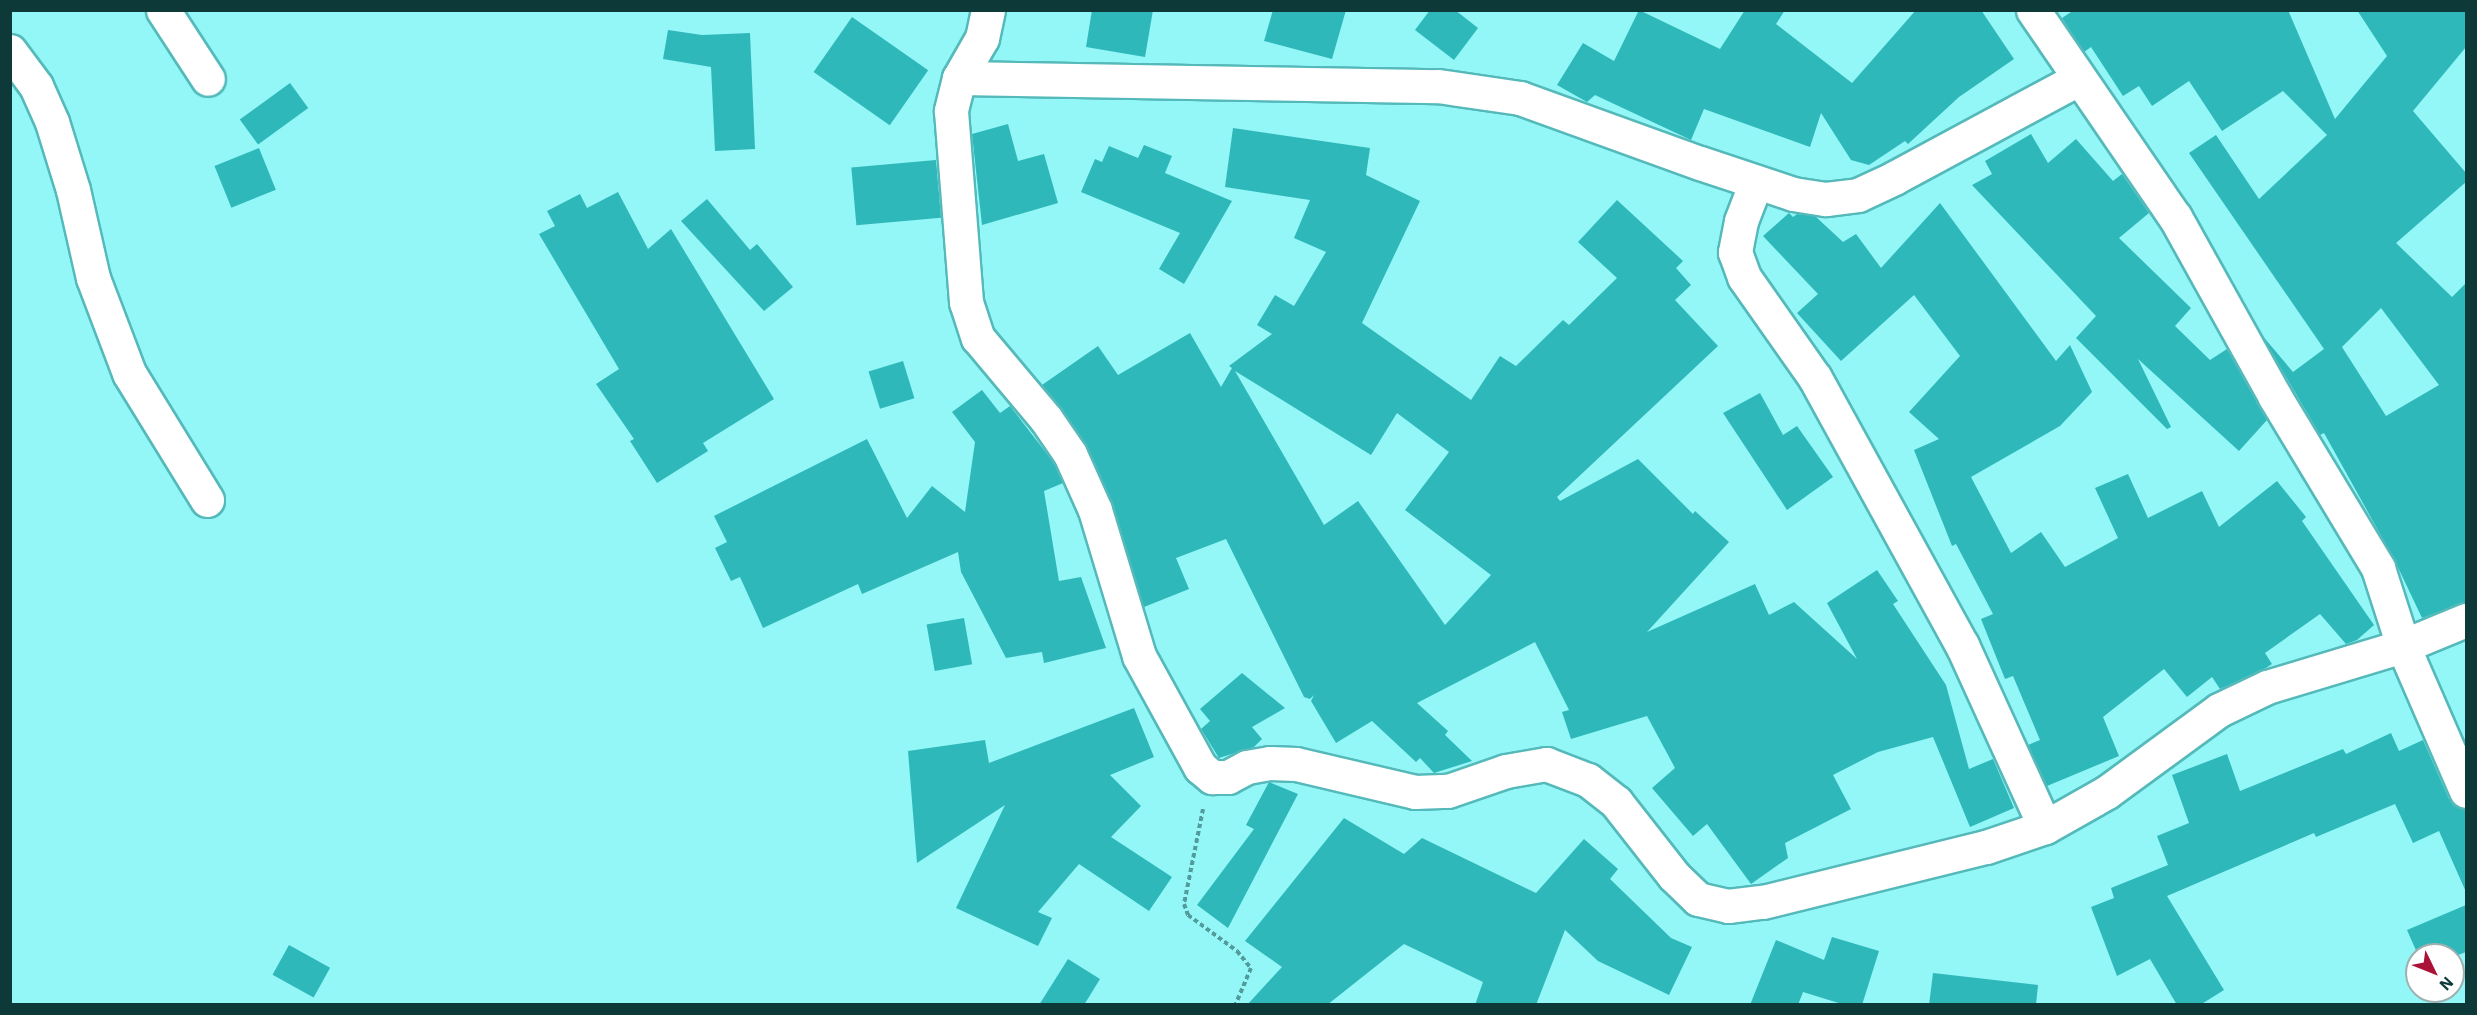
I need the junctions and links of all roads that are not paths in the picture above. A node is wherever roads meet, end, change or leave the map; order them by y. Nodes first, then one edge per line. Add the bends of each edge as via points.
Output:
1 (163, 10) edge
2 (988, 10) edge
3 (2033, 10) edge
4 (10, 51) edge
5 (959, 78) junction
6 (208, 79) dead end
7 (2078, 79) junction
8 (1756, 182) junction
9 (207, 500) dead end
10 (2466, 620) edge
11 (2403, 646) junction
12 (2466, 790) edge
13 (2045, 827) junction

1 - 6 street
2 - 5 street via 982,38
3 - 7 street
4 - 9 street via 36,86 52,122 73,190 93,278 129,373
5 - 8 street via 1438,86 1520,98
5 - 13 street via 951,111 966,302 978,338 1070,454 1095,510 1139,656 1200,767 1212,777 1228,777 1247,767 1270,763 1296,764 1415,792 1448,791 1506,771 1546,764 1597,788 1616,802 1674,876 1698,899 1728,906 1763,902 1986,847
7 - 8 street via 1858,195 1826,199
7 - 11 street via 2175,217 2275,397 2378,568
8 - 13 street via 1735,252 1744,277 1815,378 1962,645
10 - 11 street
11 - 12 street
11 - 13 street via 2267,687 2219,710 2107,792

